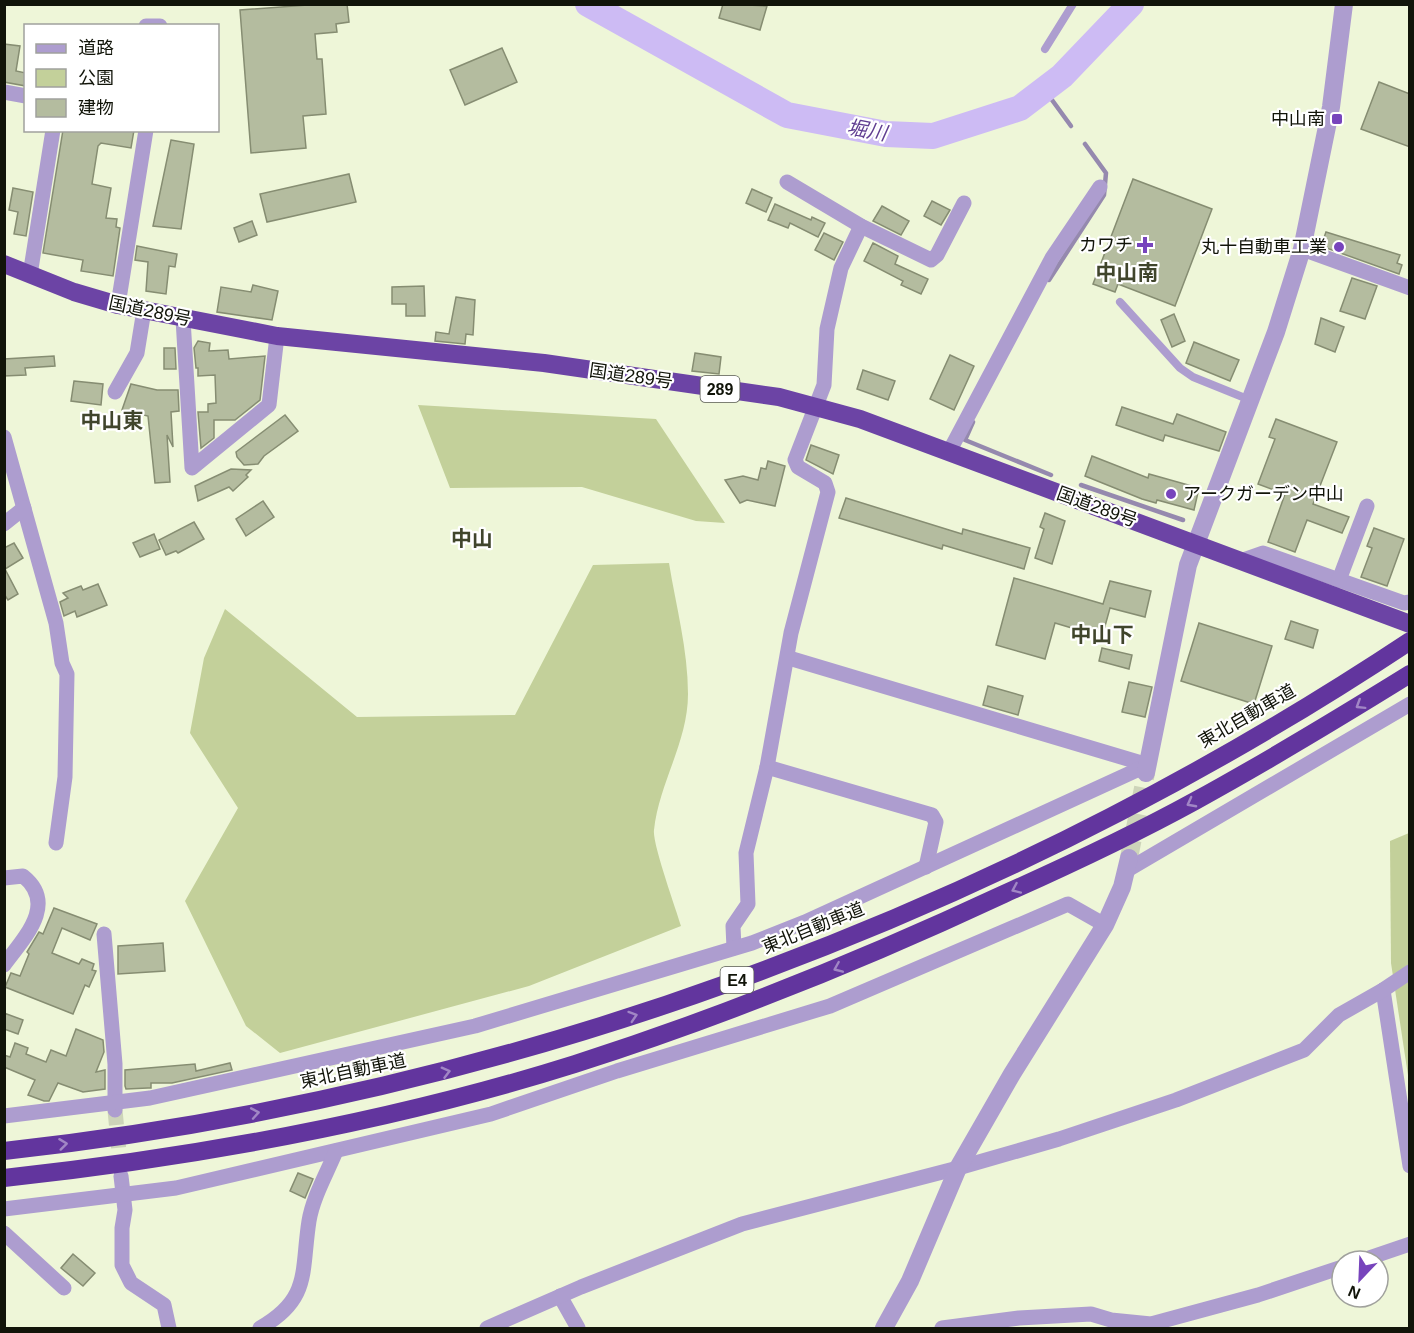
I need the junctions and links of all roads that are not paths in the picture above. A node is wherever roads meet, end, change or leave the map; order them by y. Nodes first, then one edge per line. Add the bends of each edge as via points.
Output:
1 (1073, 4) edge
2 (1344, 4) edge
3 (1045, 49) dead end
4 (4, 92) edge
5 (24, 96) edge
6 (52, 132) edge
7 (146, 132) edge
8 (787, 182) dead end
9 (1100, 187) dead end
10 (964, 203) dead end
11 (861, 226) junction
12 (1302, 249) junction
13 (4, 264) edge
14 (30, 275) junction
15 (1410, 288) edge
16 (1120, 303) dead end
17 (118, 305) junction
18 (144, 310) junction
19 (183, 319) junction
20 (278, 336) junction
21 (115, 392) dead end
22 (1250, 400) junction
23 (817, 407) junction
24 (5, 441) edge
25 (949, 452) junction
26 (1367, 506) dead end
27 (24, 508) junction
28 (4, 524) edge
29 (1196, 543) junction
30 (1243, 560) junction
31 (1339, 580) junction
32 (1410, 602) edge
33 (1410, 624) edge
34 (1410, 642) edge
35 (789, 658) junction
36 (1410, 674) edge
37 (1410, 704) edge
38 (768, 767) junction
39 (1147, 769) junction
40 (56, 843) dead end
41 (1129, 863) joint
42 (926, 867) junction
43 (4, 878) edge
44 (1105, 925) junction
45 (104, 934) dead end
46 (734, 948) junction
47 (4, 965) edge
48 (1410, 972) edge
49 (1383, 990) junction
50 (115, 1106) junction
51 (4, 1116) edge
52 (4, 1151) edge
53 (336, 1151) junction
54 (1410, 1166) edge
55 (958, 1168) junction
56 (121, 1176) tunnel mouth
57 (4, 1178) edge
58 (122, 1196) junction
59 (5, 1209) edge
60 (4, 1233) edge
61 (1410, 1244) edge
62 (1390, 1251) edge
63 (1330, 1271) edge
64 (64, 1288) dead end
65 (560, 1296) junction
66 (1151, 1326) edge
67 (169, 1329) edge
68 (260, 1329) edge
69 (487, 1329) edge
70 (578, 1329) edge
71 (884, 1329) edge
72 (942, 1329) edge

1 - 3 lane
2 - 12 street via 1331,107
4 - 5 street
6 - 14 street
7 - 17 street
8 - 11 street
9 - 25 street via 1052,258
10 - 11 street via 931,260
11 - 23 street via 841,268 827,329 824,385
12 - 15 street
12 - 22 street
13 - 14 highway, 国道289号 / 289
14 - 17 highway, 国道289号 / 289
16 - 22 lane via 1180,368
17 - 18 highway, 国道289号 / 289
18 - 19 highway, 国道289号 / 289
18 - 21 street via 137,353
19 - 20 highway, 国道289号 / 289
19 - 20 street via 192,468 268,405
20 - 23 highway, 国道289号 / 289 via 544,363
22 - 29 street
23 - 25 highway, 国道289号 / 289
23 - 35 street via 795,460 798,467 825,483 828,492 791,633
24 - 27 street
25 - 29 highway, 国道289号 / 289
26 - 31 street
27 - 28 street
27 - 40 street via 67,674 65,777
29 - 30 highway, 国道289号 / 289
29 - 39 street via 1188,565
30 - 31 street via 1263,553
30 - 33 highway, 国道289号 / 289
31 - 32 street
52 -> 34 highway, 東北自動車道 / E4 via 188,1125 313,1102 565,1039 692,997 819,950 1080,833 1288,717
35 - 38 street
35 - 39 street
36 -> 57 highway, E4 via 1235,779 1094,853 821,976 693,1022 575,1064 320,1129 192,1153
37 - 41 street
38 - 42 street via 932,814 936,822
38 - 46 street via 746,853 748,904 733,926
39 - 42 street
41 - 44 street
42 - 46 street via 804,922
43 - 47 street via 23,876 36,886 39,895 32,925
44 - 53 street via 1068,904 830,1006 491,1114
44 - 55 street
45 - 50 street
46 - 50 street via 475,1026
48 - 49 street
49 - 54 street
49 - 55 street via 1340,1015 1304,1050 1176,1100
50 - 51 street
53 - 58 street via 176,1188
53 - 68 street via 309,1220 301,1285 290,1307
55 - 65 street via 742,1224
55 - 71 street via 910,1281
56 - 58 street
58 - 59 street
58 - 67 street via 122,1265 131,1283 164,1305
60 - 64 street
61 - 62 street
63 - 66 street
65 - 69 street
65 - 70 street
66 - 72 street via 1092,1314 1019,1318

